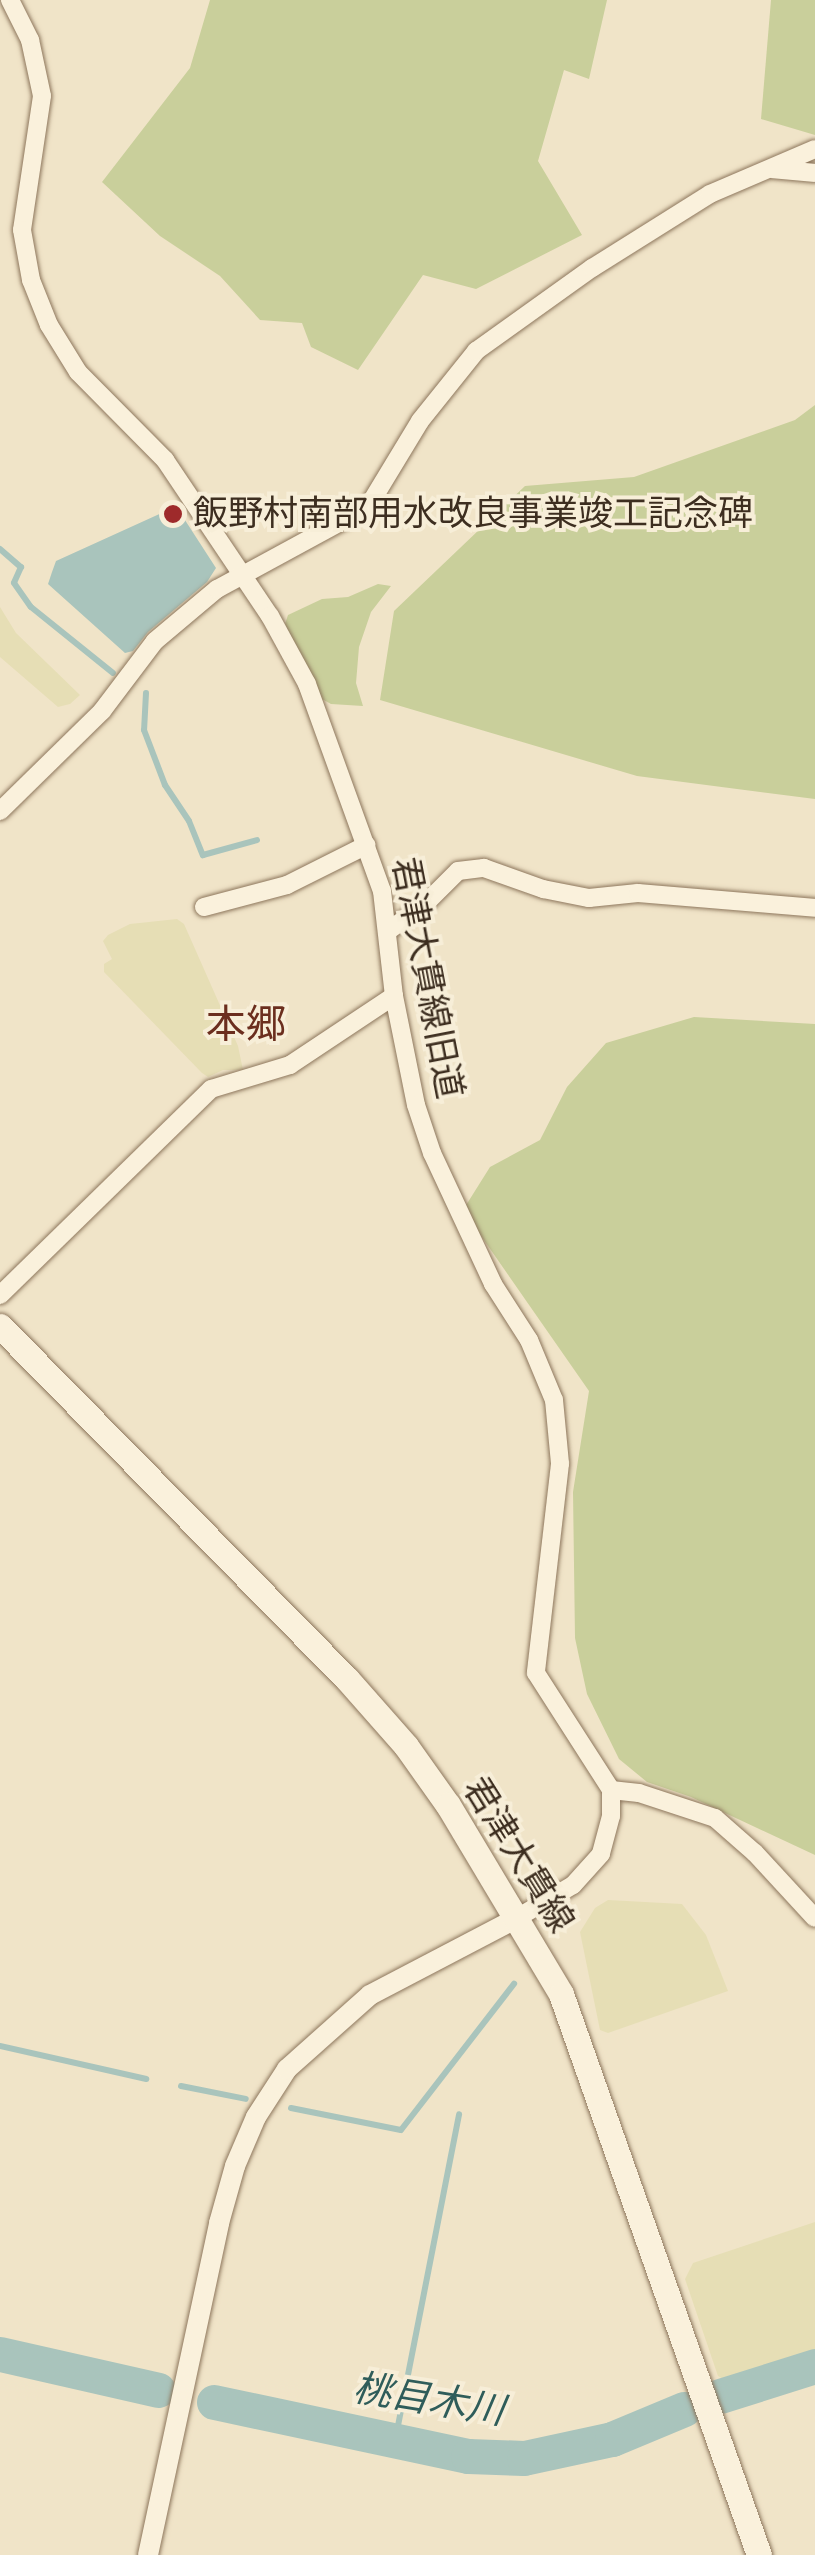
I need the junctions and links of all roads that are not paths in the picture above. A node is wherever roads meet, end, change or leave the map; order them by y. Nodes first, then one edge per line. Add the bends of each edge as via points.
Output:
1 (10, 0) edge
2 (815, 149) edge
3 (771, 169) junction
4 (815, 173) edge
5 (242, 575) junction
6 (0, 811) edge
7 (367, 845) junction
8 (204, 906) dead end
9 (815, 908) edge
10 (388, 931) junction
11 (394, 996) junction
12 (0, 1295) edge
13 (0, 1326) edge
14 (610, 1790) junction
15 (518, 1918) junction
16 (815, 1918) edge
17 (148, 2555) edge
18 (759, 2555) edge

1 - 5 street, 君津大貫線旧道 via 30,40 42,96 22,230 43,310 78,372 165,460
2 - 3 street
3 - 4 street
3 - 5 street via 710,194 510,324 452,376 368,507
5 - 6 street via 155,641 102,711
5 - 7 street, 君津大貫線旧道 via 307,684
7 - 8 street via 286,885
7 - 10 street, 君津大貫線旧道
9 - 10 street via 638,893 589,898 484,868 458,871
10 - 11 street, 君津大貫線旧道
11 - 12 street via 290,1065 212,1088
11 - 14 street, 君津大貫線旧道 via 432,1153 554,1400 560,1464 536,1673
13 - 15 main road, 君津大貫線 via 406,1746
14 - 15 street via 601,1854 573,1885
14 - 16 street via 715,1818
15 - 17 street via 370,1995 287,2069 256,2117 219,2222
15 - 18 main road, 君津大貫線 via 561,1994

